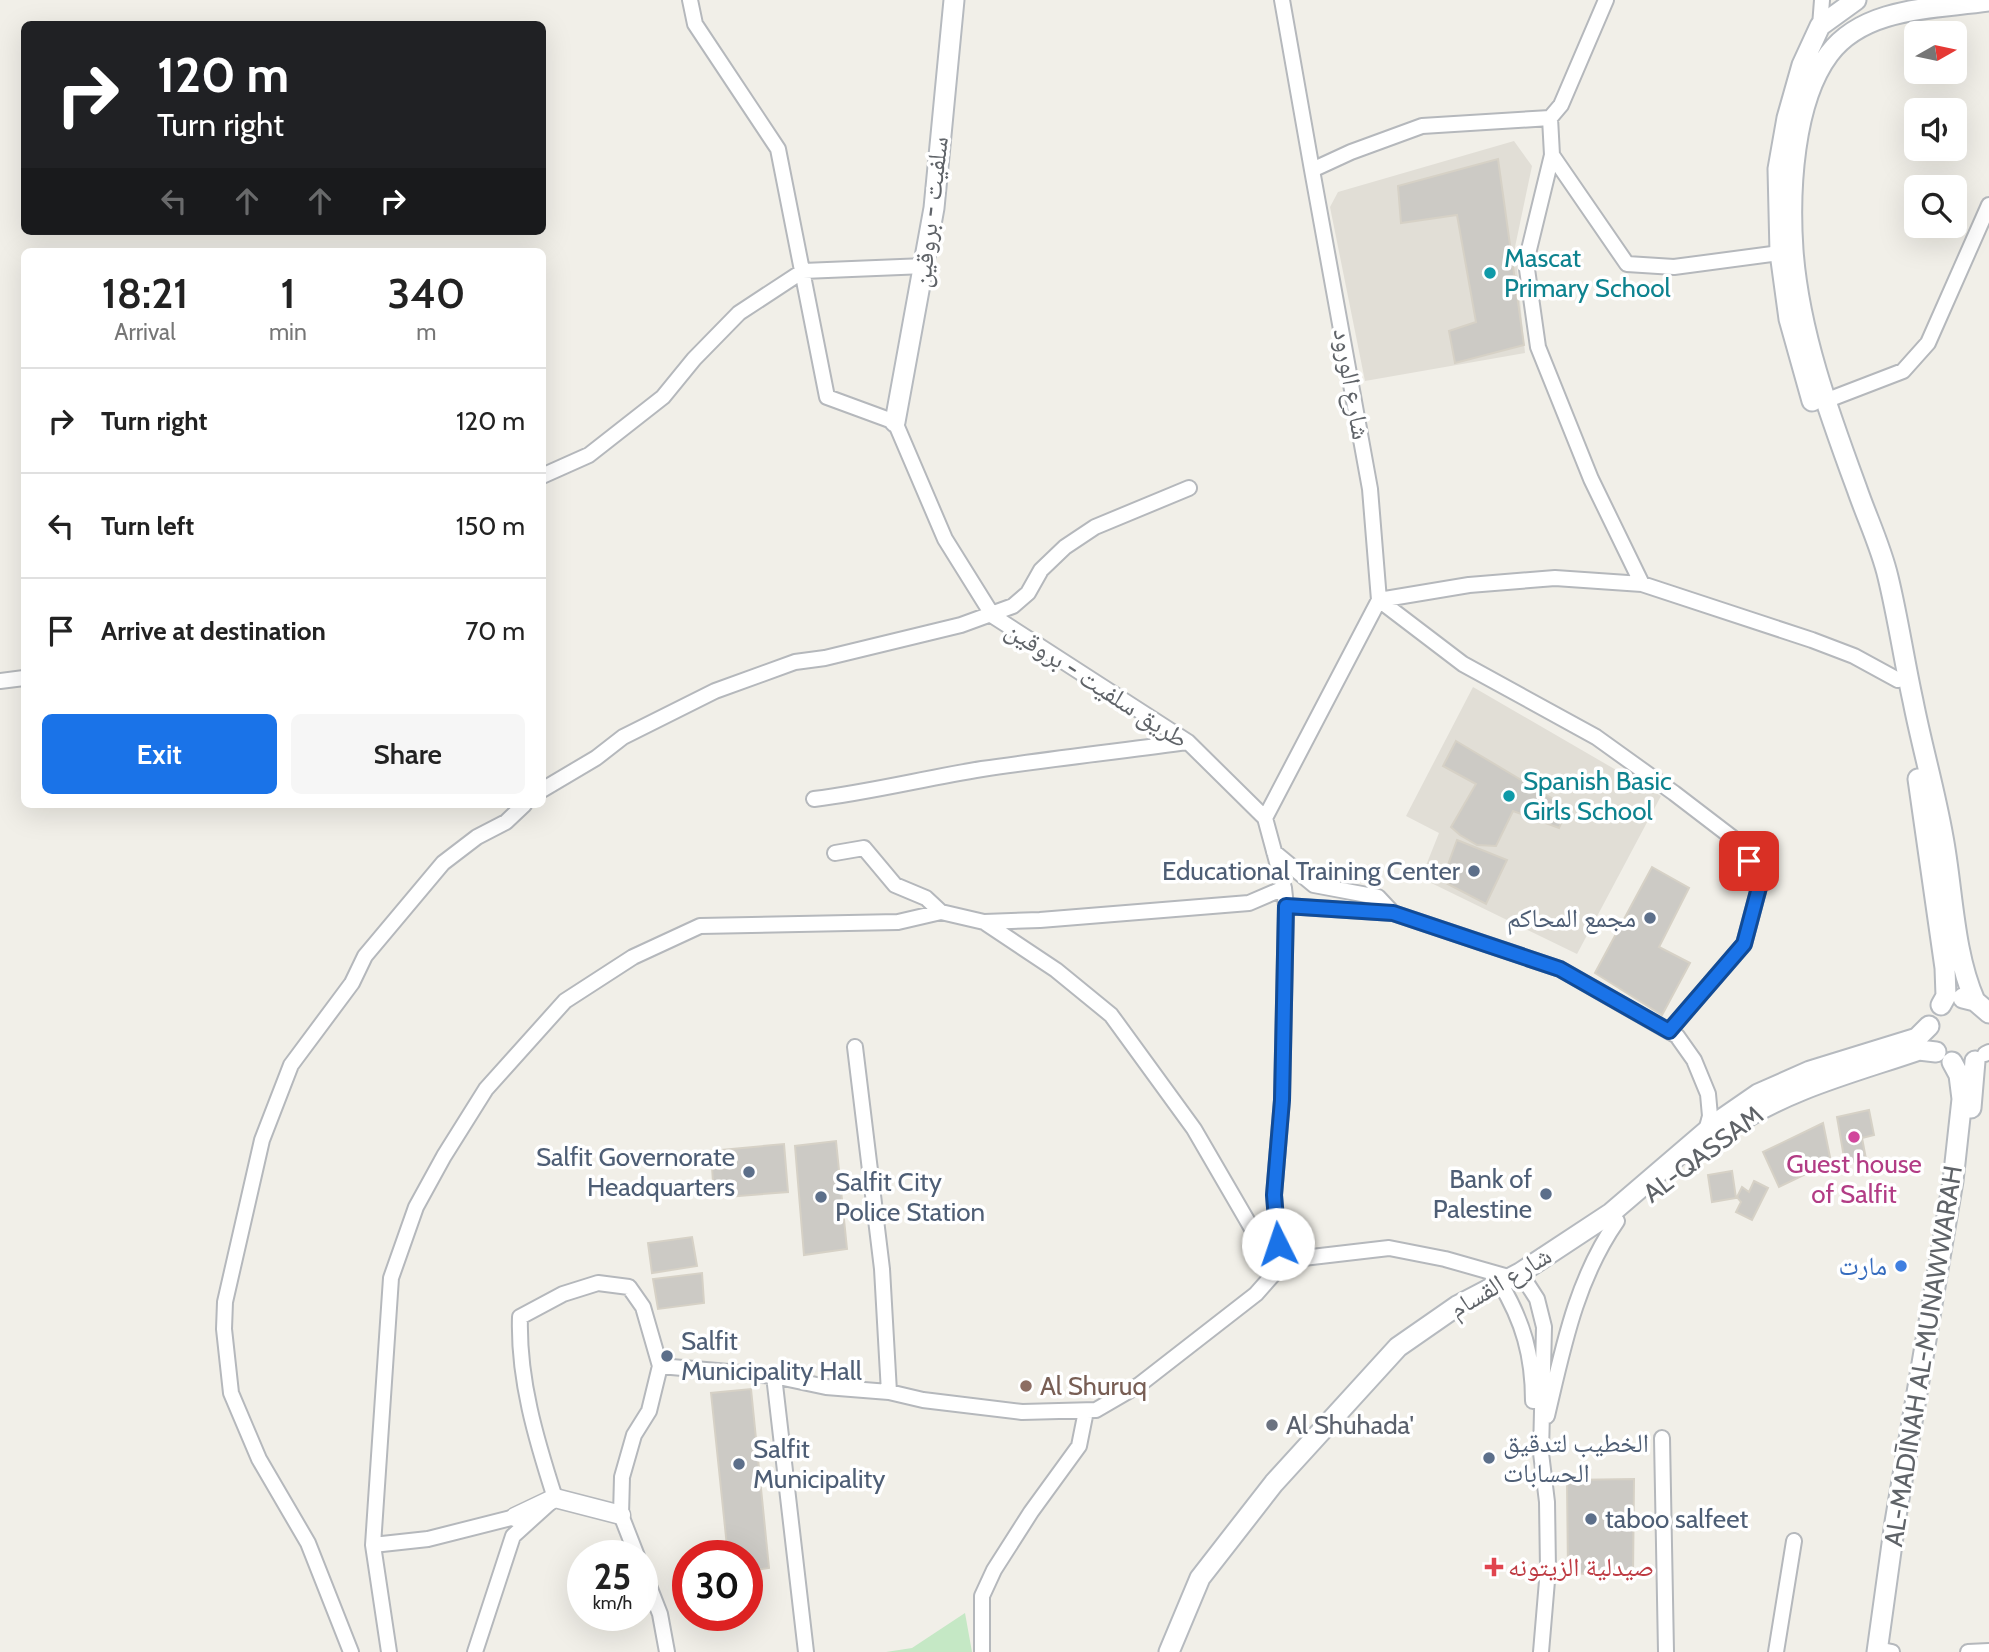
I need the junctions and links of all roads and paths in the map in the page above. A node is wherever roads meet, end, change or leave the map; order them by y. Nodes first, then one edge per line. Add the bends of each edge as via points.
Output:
1 (690, 0) edge
2 (954, 0) edge
3 (1282, 0) edge
4 (1606, 0) edge
5 (1822, 0) edge
6 (1856, 0) edge
7 (1989, 1) edge
8 (1819, 26) junction
9 (1550, 118) junction
10 (1552, 155) junction
11 (1312, 170) junction
12 (1989, 205) edge
13 (1780, 253) junction
14 (925, 266) junction
15 (803, 271) junction
16 (1825, 401) junction
17 (895, 422) junction
18 (546, 474) edge
19 (1189, 488) dead end
20 (1642, 584) junction
21 (1379, 600) junction
22 (993, 616) junction
23 (21, 678) edge
24 (1898, 680) junction
25 (0, 681) edge
26 (1188, 742) junction
27 (546, 788) edge
28 (814, 799) dead end
29 (521, 808) edge
30 (1265, 818) junction
31 (1274, 852) junction
32 (835, 853) dead end
33 (1284, 888) junction
34 (1286, 906) junction
35 (941, 912) junction
36 (1393, 913) junction
37 (985, 922) junction
38 (1941, 1005) junction
39 (1982, 1007) edge
40 (1929, 1026) junction
41 (1669, 1031) junction
42 (855, 1047) dead end
43 (1985, 1054) edge
44 (1944, 1057) junction
45 (1706, 1131) junction
46 (1617, 1221) junction
47 (1278, 1244) junction
48 (1286, 1260) junction
49 (1511, 1284) junction
50 (660, 1366) junction
51 (774, 1376) junction
52 (889, 1392) junction
53 (1086, 1411) junction
54 (1662, 1438) dead end
55 (1541, 1456) junction
56 (555, 1498) junction
57 (621, 1515) junction
58 (514, 1517) joint
59 (631, 1540) edge
60 (1794, 1541) dead end
61 (373, 1545) junction
62 (658, 1609) edge
63 (1989, 1651) edge
64 (351, 1652) edge
65 (389, 1652) edge
66 (475, 1652) edge
67 (667, 1652) edge
68 (806, 1652) edge
69 (982, 1652) edge
70 (1169, 1652) edge
71 (1178, 1652) edge
72 (1534, 1652) edge
73 (1541, 1652) edge
74 (1666, 1652) edge
75 (1776, 1652) edge
76 (1877, 1652) edge
77 (1889, 1652) edge
78 (1968, 1652) edge

1 - 15 street via 695,24 778,149
2 - 14 main road, سلفيت - بروقين
3 - 11 street, شارع الورود
4 - 9 street via 1561,105
5 - 8 street
6 - 8 main road
7 - 16 main road via 1875,20 1851,33 1829,54 1815,80 1793,171 1793,240
8 - 13 main road via 1802,65 1778,169
9 - 10 street
9 - 11 street via 1422,126
10 - 13 street via 1627,264 1674,267
10 - 20 street via 1526,262 1538,347 1591,478
11 - 21 street, شارع الورود via 1370,489
12 - 16 street via 1928,343 1903,371
13 - 24 main road via 1789,319 1813,406 1877,576
14 - 15 street
14 - 17 main road, سلفيت - بروقين
15 - 17 street via 827,397
15 - 18 street via 738,313 663,397 589,455
16 - 39 main road via 1888,574 1943,835 1965,975
17 - 22 street, طريق سلفيت - بروقين via 945,539
19 - 22 street via 1095,527 1041,570 1021,601
20 - 21 street via 1555,578 1469,585
20 - 24 street via 1812,640
21 - 30 street
21 - 41 street via 1463,664 1596,737 1738,842 1761,880 1744,944
22 - 26 street, طريق سلفيت - بروقين
22 - 27 street via 795,662 727,686 623,737
23 - 25 street
24 - 38 main road via 1937,901 1947,987
26 - 28 street via 982,769
26 - 30 street, طريق سلفيت - بروقين
29 - 64 street via 443,863 365,956 352,983 291,1065 262,1140 225,1302 232,1393 259,1459 308,1543
30 - 31 street
31 - 33 street
31 - 36 street via 1314,885 1378,897
32 - 35 street via 864,848 895,885 926,898
33 - 34 street
33 - 37 street via 1249,903
34 - 36 street
34 - 47 street via 1282,1100 1274,1195
35 - 37 street
35 - 61 street via 898,922 700,926 633,957 565,1001 515,1054 486,1089 416,1207 391,1278
36 - 41 street via 1560,969
37 - 47 street via 1056,970 1111,1015 1194,1129 1255,1234
38 - 39 main road via 1958,998
38 - 40 main road
40 - 44 main road, AL-MADĪNAH AL-MUNAWWARAH via 1931,1044
40 - 45 main road, شارع القسام via 1917,1038 1810,1071 1758,1094
41 - 45 street via 1686,1045 1702,1076 1710,1105
42 - 52 street via 882,1269
43 - 44 main road, AL-QASSAM
43 - 77 main road, AL-MADĪNAH AL-MUNAWWARAH via 1905,1524
44 - 46 main road, AL-QASSAM via 1919,1050 1765,1105 1723,1132
44 - 76 main road, AL-MADĪNAH AL-MUNAWWARAH via 1959,1075 1962,1099 1953,1181
45 - 49 main road, شارع القسام via 1611,1213
46 - 49 main road, AL-QASSAM
46 - 55 street via 1594,1255 1579,1292
47 - 48 street
48 - 49 street via 1389,1248 1445,1259
48 - 53 street via 1256,1294 1139,1385 1096,1410
49 - 55 street via 1538,1299 1544,1326
49 - 70 main road, شارع القسام via 1457,1306 1398,1347 1359,1387 1274,1483 1200,1578
49 - 71 main road, شارع القسام via 1404,1355 1366,1394 1235,1549 1208,1588
49 - 72 street via 1531,1360 1541,1503
50 - 51 street
50 - 56 street via 643,1307 629,1287 598,1283 563,1294 520,1317 519,1349 528,1403
50 - 57 street via 649,1411 634,1435 622,1477
51 - 52 street via 826,1387
51 - 68 street
52 - 53 street via 1022,1412
53 - 69 street via 1079,1446 1031,1512 982,1596
54 - 74 street
55 - 73 street via 1548,1502 1548,1569
56 - 57 street
56 - 58 street
56 - 66 street via 513,1536
57 - 59 street
58 - 61 street via 428,1539
60 - 75 street
61 - 65 street
62 - 67 street
63 - 78 street

